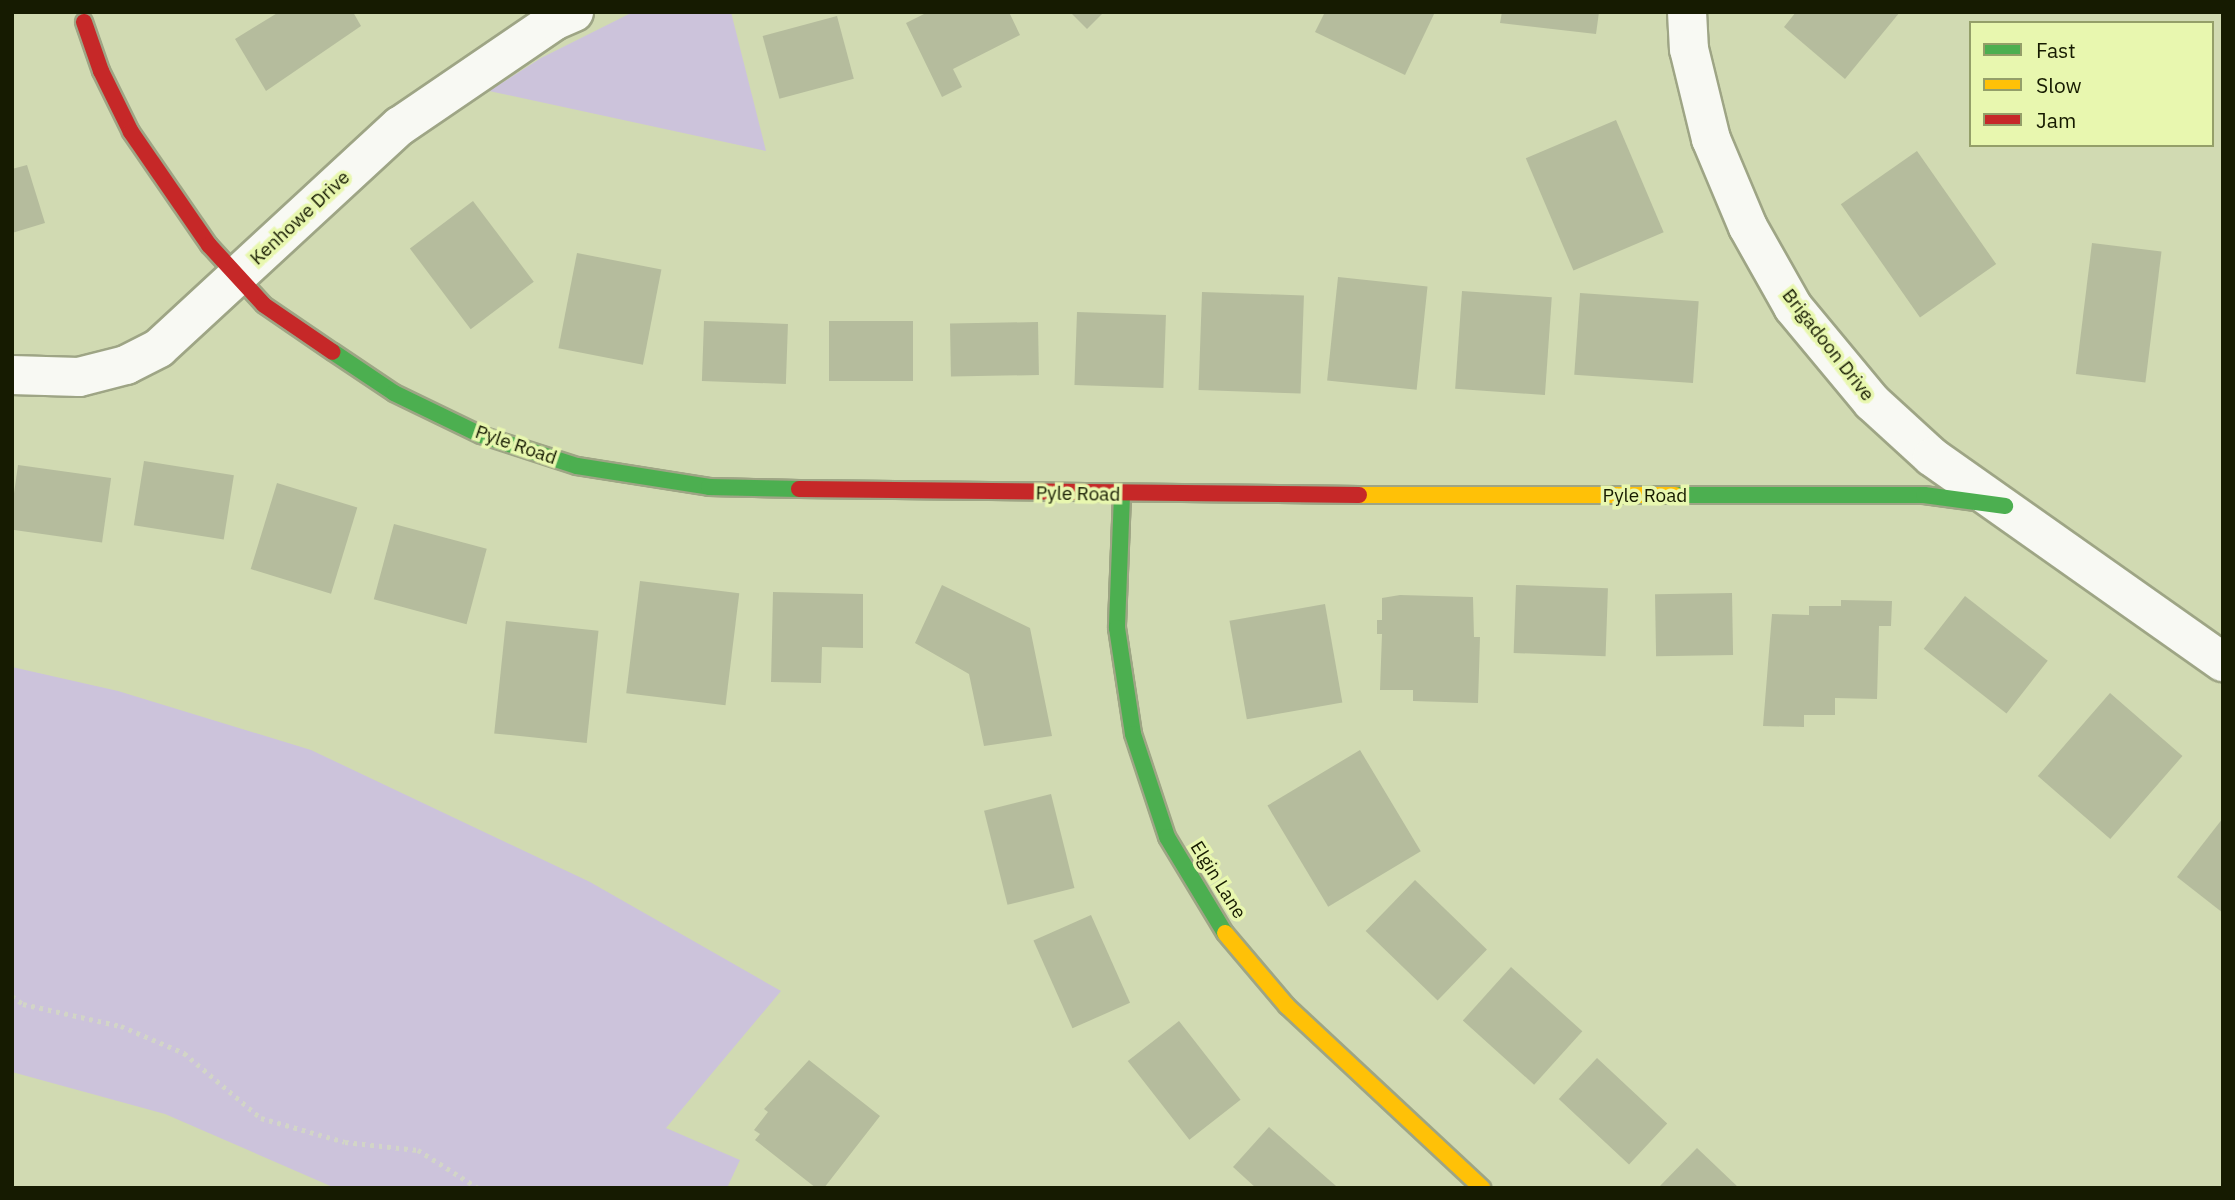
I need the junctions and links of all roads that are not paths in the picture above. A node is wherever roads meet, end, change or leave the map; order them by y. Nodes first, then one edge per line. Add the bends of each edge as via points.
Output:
1 (574, 12) edge
2 (1687, 12) edge
3 (84, 22) dead end
4 (237, 276) junction
5 (12, 375) edge
6 (1122, 495) junction
7 (2006, 506) junction
8 (2223, 662) edge
9 (1482, 1188) edge

1 - 4 street, Kenhowe Drive via 400,125
2 - 7 street, Brigadoon Drive via 1689,49 1711,139 1748,227 1793,307 1872,402 1932,457
3 - 4 street, Pyle Road via 131,132 209,245
4 - 5 street, Kenhowe Drive via 188,326 127,365 79,377
4 - 6 street, Pyle Road via 264,305 394,393 481,435 577,466 709,487
6 - 7 street, Pyle Road via 1924,495
6 - 9 street, Elgin Lane via 1117,628 1133,734 1167,837 1222,929 1287,1006
7 - 8 street, Pyle Road

